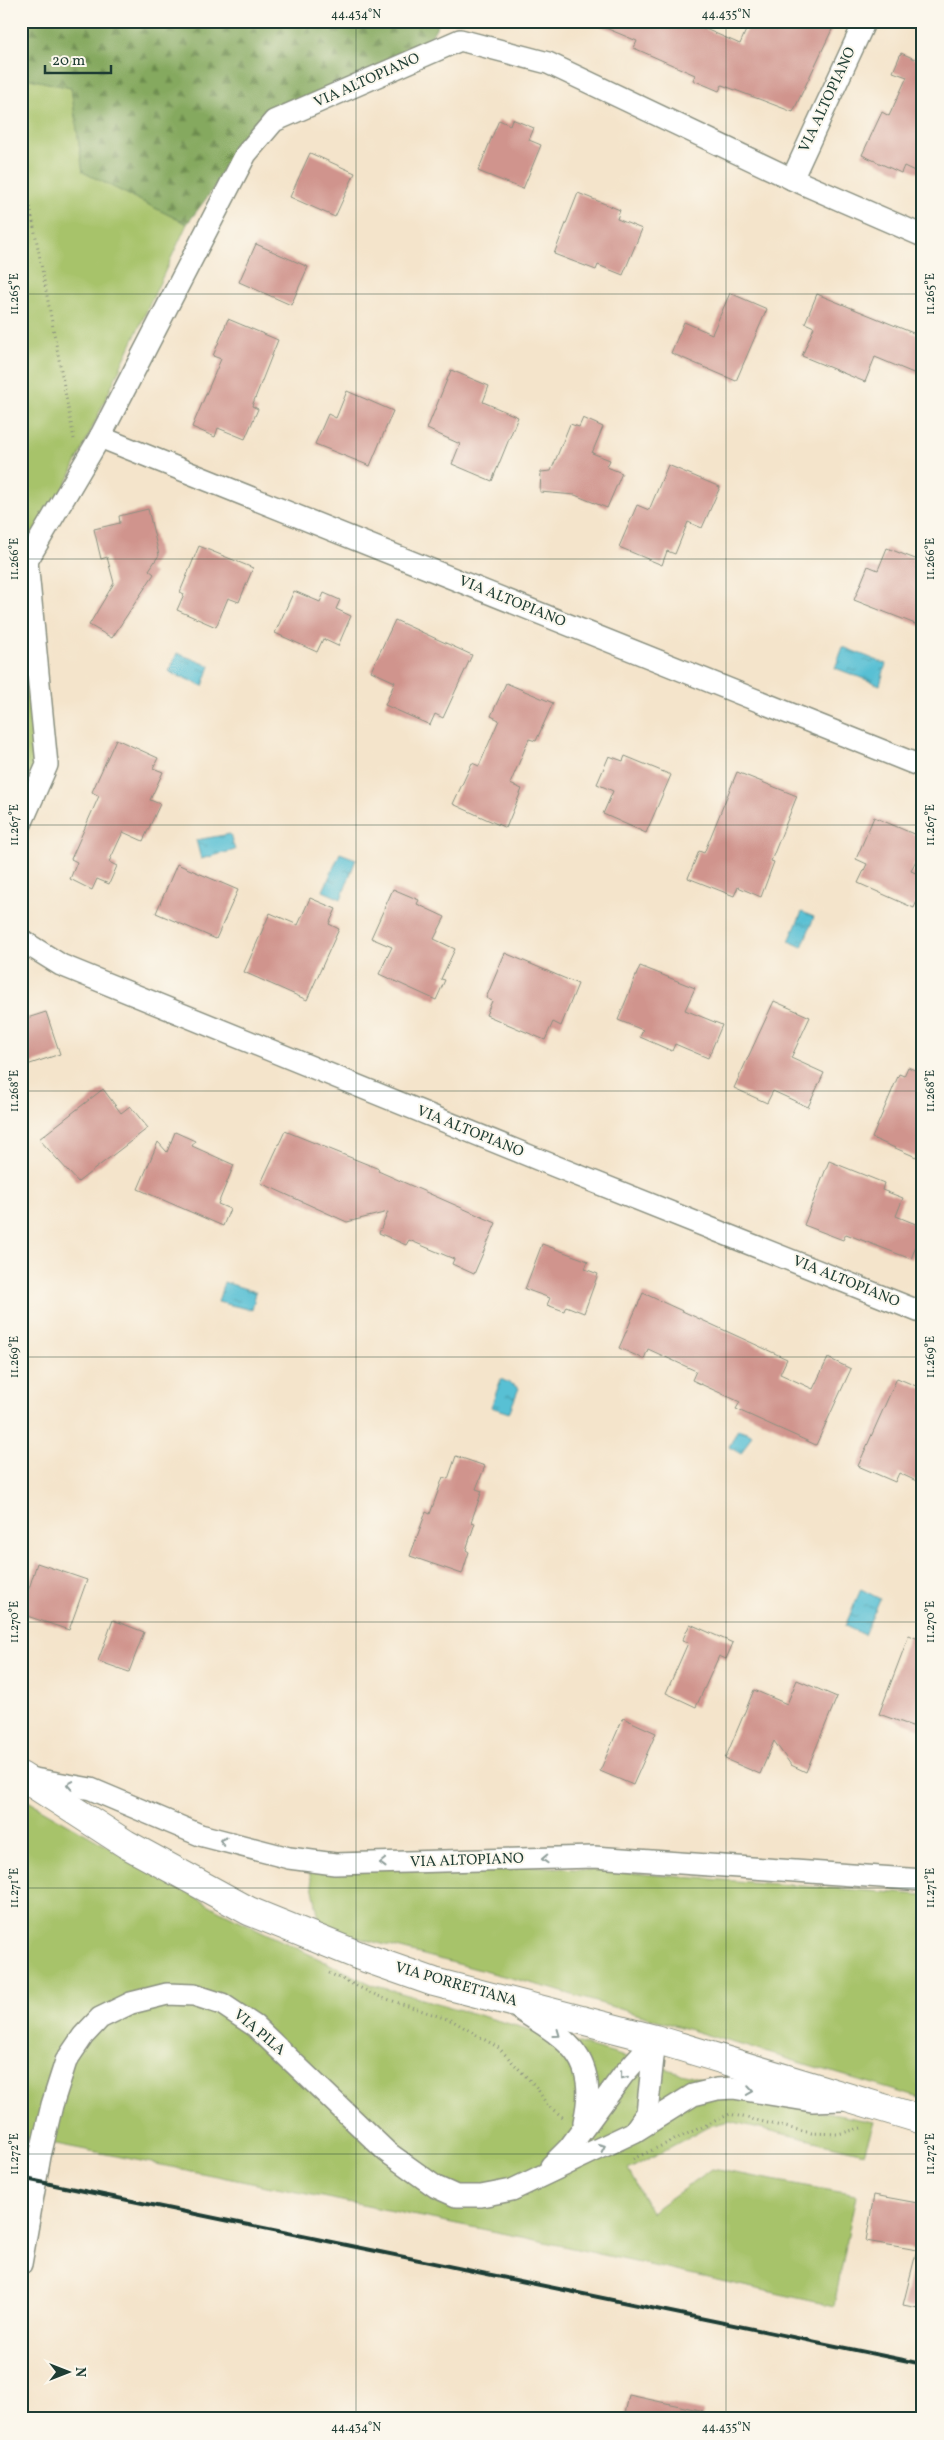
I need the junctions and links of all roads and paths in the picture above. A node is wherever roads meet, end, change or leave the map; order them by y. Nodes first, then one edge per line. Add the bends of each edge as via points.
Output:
1 (865, 21) edge
2 (21, 158) edge
3 (792, 179) junction
4 (923, 236) edge
5 (100, 437) junction
6 (80, 472) junction
7 (923, 767) edge
8 (21, 824) edge
9 (21, 940) edge
10 (923, 1313) edge
11 (22, 1776) edge
12 (923, 1880) edge
13 (502, 1998) junction
14 (655, 2039) junction
15 (857, 2100) junction
16 (923, 2120) edge
17 (583, 2126) junction
18 (870, 2126) dead end
19 (634, 2132) junction
20 (629, 2160) dead end
21 (542, 2175) junction
22 (21, 2264) edge

1 - 3 street, VIA ALTOPIANO
2 - 6 path
3 - 4 street, VIA ALTOPIANO
3 - 5 street, VIA ALTOPIANO via 548,63 460,40 274,122 246,154
5 - 6 street, VIA ALTOPIANO
5 - 7 street, VIA ALTOPIANO
6 - 8 street, VIA ALTOPIANO via 27,561 46,765
9 - 10 street, VIA ALTOPIANO via 61,965
12 -> 11 street, VIA ALTOPIANO via 594,1857 336,1864 289,1858 200,1835 91,1789
11 - 13 main road, VIA PORRETTANA via 126,1844 250,1911 360,1956 425,1978
13 - 14 main road, VIA PORRETTANA
13 -> 17 street via 572,2045 584,2064 589,2096
14 - 15 main road, VIA PORRETTANA
14 -> 17 street
14 - 19 street via 647,2112
15 - 16 main road, VIA PORRETTANA
19 -> 15 street, VIA PILA via 693,2095 717,2089 733,2088 812,2101
17 - 21 street via 569,2148
18 - 20 path via 838,2134 811,2133 730,2114
21 -> 19 street, VIA PILA
21 - 22 street, VIA PILA via 512,2190 480,2196 456,2196 436,2187 387,2152 255,2026 222,2004 194,1995 167,1994 131,2002 100,2018 66,2061 40,2156

